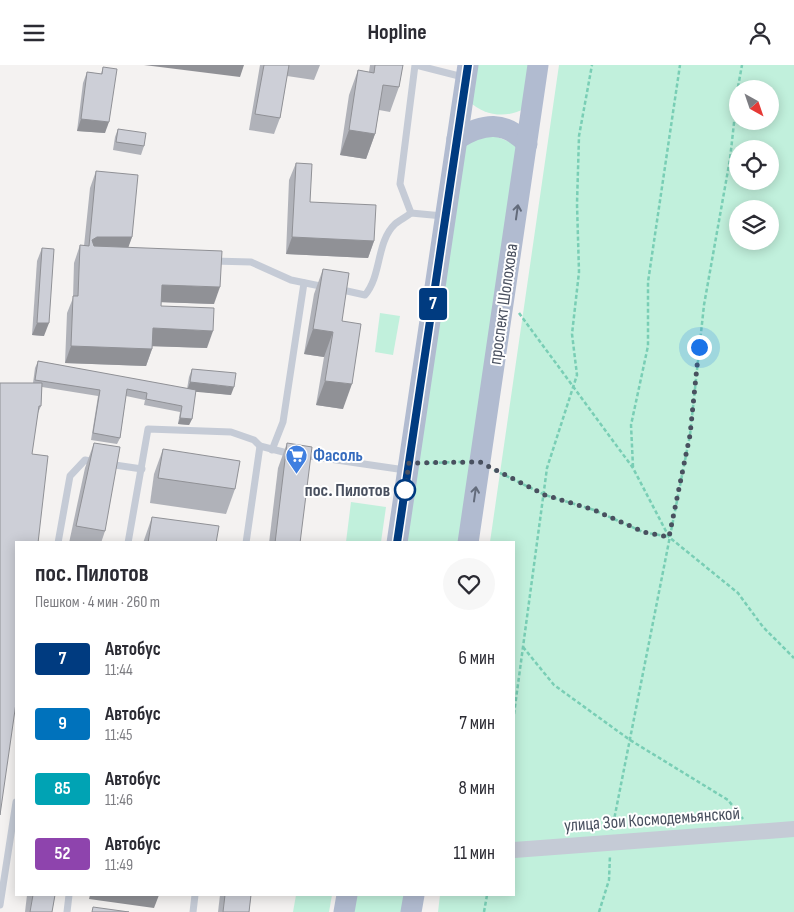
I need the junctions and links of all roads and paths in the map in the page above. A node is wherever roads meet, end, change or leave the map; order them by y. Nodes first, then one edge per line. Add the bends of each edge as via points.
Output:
1 (416, 65) edge
2 (538, 65) edge
3 (592, 65) edge
4 (680, 65) edge
5 (742, 65) edge
6 (439, 67) edge
7 (467, 71) edge
8 (462, 102) junction
9 (532, 111) junction
10 (457, 139) junction
11 (527, 144) junction
12 (411, 213) junction
13 (446, 217) junction
14 (201, 261) edge
15 (304, 283) junction
16 (504, 294) junction
17 (572, 385) junction
18 (260, 446) junction
19 (272, 450) junction
20 (480, 462) junction
21 (409, 467) junction
22 (633, 468) junction
23 (142, 469) junction
24 (545, 495) junction
25 (669, 537) junction
26 (58, 541) edge
27 (128, 541) edge
28 (246, 541) edge
29 (397, 541) edge
30 (468, 541) edge
31 (523, 647) junction
32 (794, 658) edge
33 (515, 707) edge
34 (630, 740) junction
35 (15, 808) edge
36 (794, 829) edge
37 (753, 832) junction
38 (610, 843) junction
39 (515, 849) edge
40 (69, 896) edge
41 (195, 896) edge
42 (346, 896) edge
43 (414, 896) edge
44 (487, 896) edge
45 (0, 905) edge
46 (67, 912) edge
47 (193, 912) edge
48 (344, 912) edge
49 (411, 912) edge
50 (484, 912) edge
51 (599, 912) edge

1 - 6 lane
1 - 12 lane via 400,184
2 - 9 main road, проспект Шолохова
3 - 17 path via 579,136 579,272 572,334 577,375
4 - 22 path via 648,282 648,346 631,425
5 - 25 path via 730,159 704,305 690,435
6 - 7 lane
7 - 8 main road
8 - 9 main road via 487,118 502,120 519,118
8 - 10 main road
9 - 11 main road, проспект Шолохова
10 - 11 main road via 487,126 502,127 518,134
10 - 13 main road
16 -> 11 main road, проспект Шолохова
12 - 13 lane
12 - 15 lane via 394,225 383,247 373,286 365,295
13 - 21 main road
14 - 15 lane via 251,262
15 - 19 lane via 283,422
16 - 17 path
16 - 20 main road, проспект Шолохова
17 - 22 path
17 - 24 path via 547,468
18 - 19 lane
18 - 23 lane via 254,440 231,432 148,429
18 - 28 lane
19 - 21 lane
20 - 21 path
20 - 24 path
30 -> 20 main road, проспект Шолохова
21 - 29 main road
22 - 25 path
23 - 26 lane via 85,460 70,476
23 - 27 lane
24 - 25 path via 594,510 644,532
24 - 31 path
25 - 32 path via 738,593 763,627
25 - 34 path
31 - 33 path
31 - 34 path via 554,685
34 - 37 path via 728,800
34 - 38 path
35 - 45 lane
36 - 37 street, улица Зои Космодемьянской
37 - 38 street, улица Зои Космодемьянской
38 - 39 street, улица Зои Космодемьянской
38 - 51 path via 609,880
40 - 46 lane
41 - 47 lane
42 - 48 main road
43 - 49 main road
44 - 50 path

